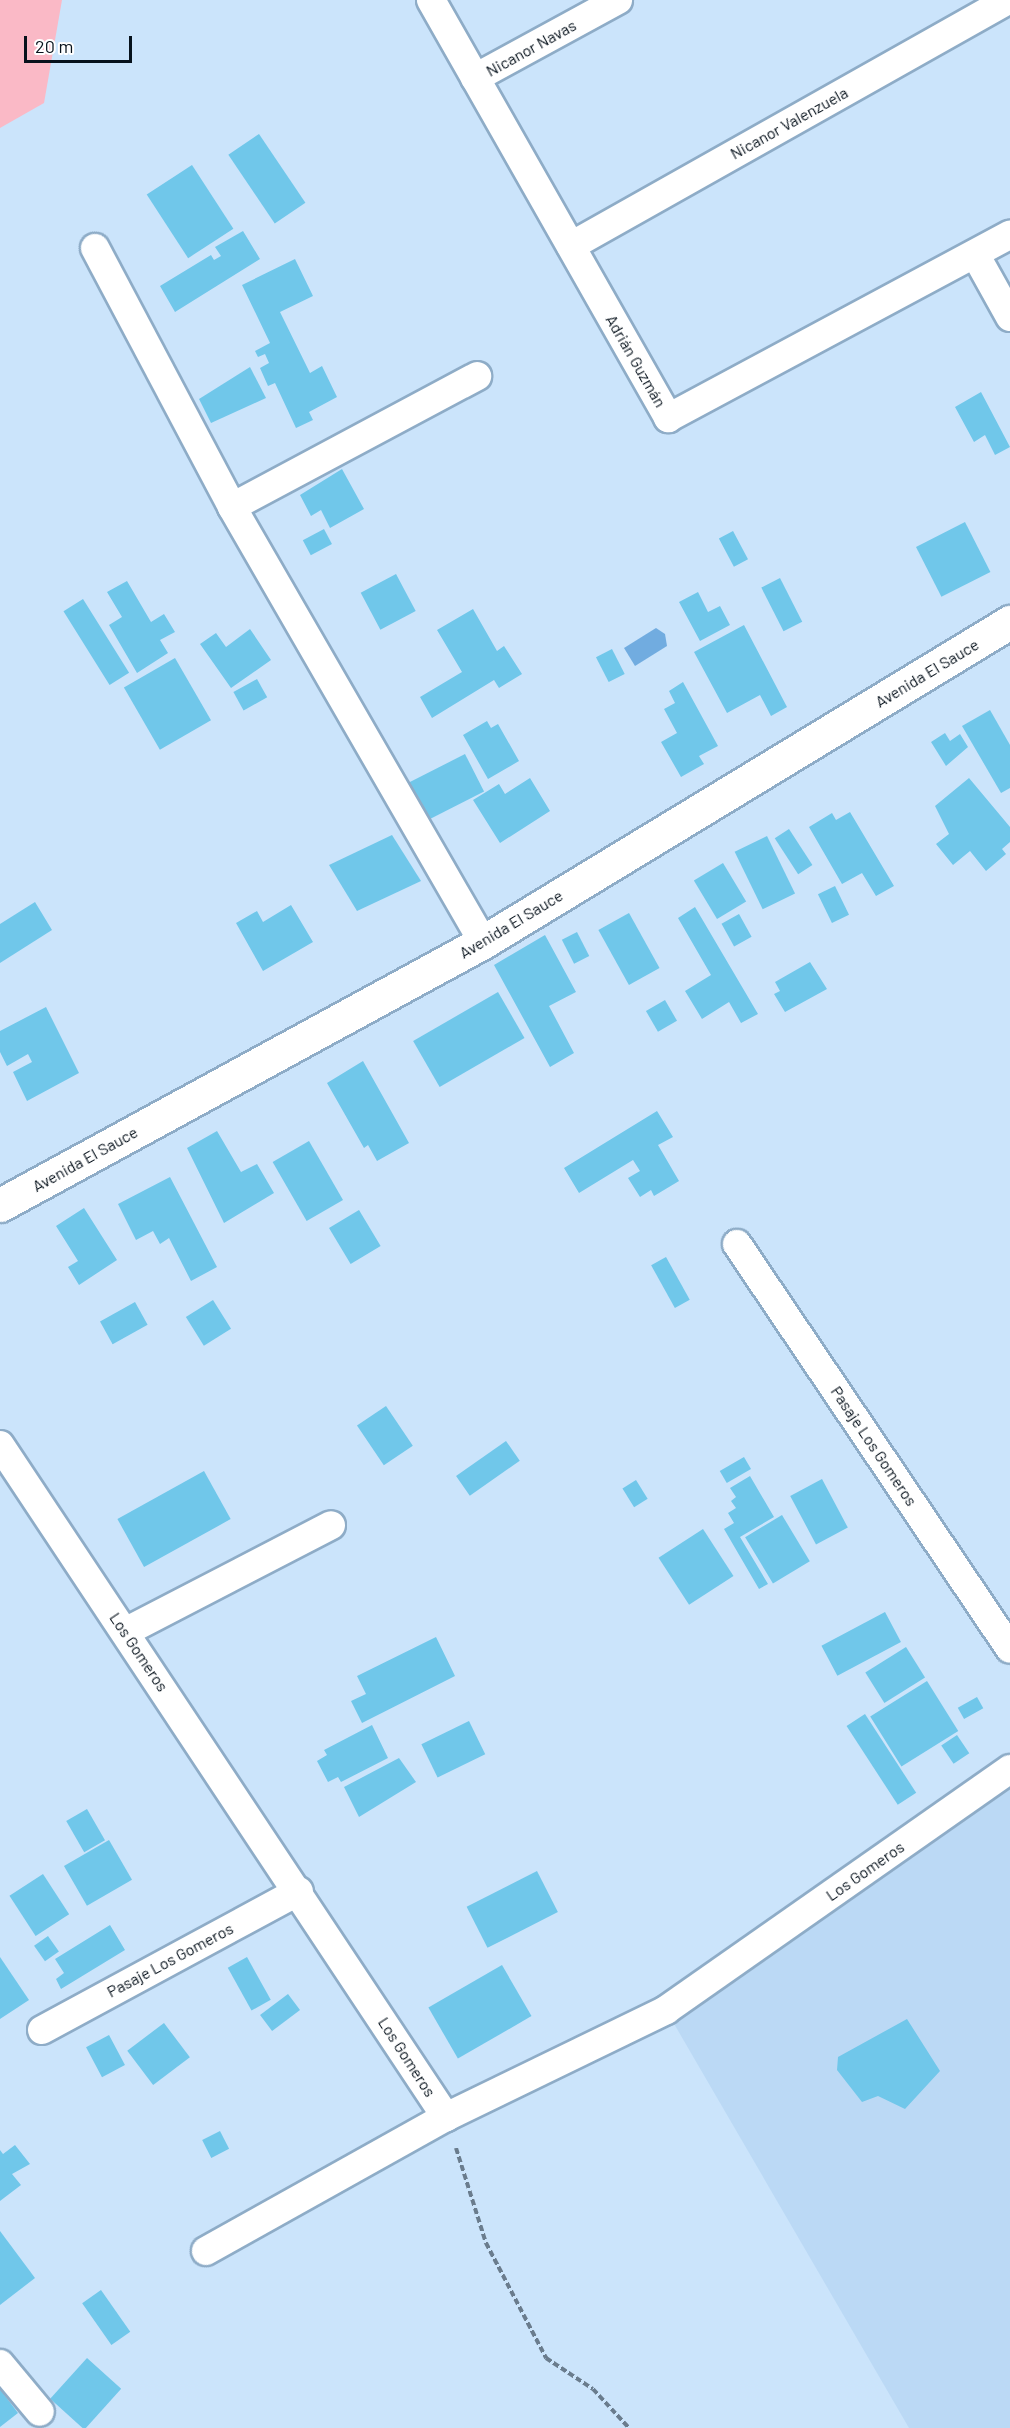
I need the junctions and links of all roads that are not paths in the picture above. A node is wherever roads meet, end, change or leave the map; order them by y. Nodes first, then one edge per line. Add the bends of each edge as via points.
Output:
1 (430, 0) edge
2 (618, 0) edge
3 (1008, 0) edge
4 (475, 78) junction
5 (1010, 235) edge
6 (571, 246) junction
7 (95, 248) dead end
8 (975, 254) junction
9 (1010, 317) edge
10 (477, 376) dead end
11 (232, 507) junction
12 (1010, 622) edge
13 (483, 942) junction
14 (0, 1205) edge
15 (737, 1244) dead end
16 (0, 1445) edge
17 (331, 1525) dead end
18 (125, 1632) junction
19 (1010, 1649) edge
20 (1010, 1769) edge
21 (299, 1891) junction
22 (42, 2030) dead end
23 (446, 2116) junction
24 (206, 2251) dead end
25 (0, 2364) edge
26 (40, 2412) dead end

1 - 4 street, Adrián Guzmán
2 - 4 street, Nicanor Navas
3 - 6 street, Nicanor Valenzuela
4 - 6 street, Adrián Guzmán
5 - 8 street, Adrián Guzmán
6 - 8 street, Adrián Guzmán via 668,418
7 - 11 street
8 - 9 street
10 - 11 street
11 - 13 street
12 - 13 street, Avenida El Sauce
13 - 14 street, Avenida El Sauce
15 - 19 street, Pasaje Los Gomeros
16 - 18 street, Los Gomeros
17 - 18 street
18 - 21 street, Los Gomeros
20 - 23 street, Los Gomeros via 666,2010
21 - 22 street, Pasaje Los Gomeros
21 - 23 street, Los Gomeros
23 - 24 street
25 - 26 street

